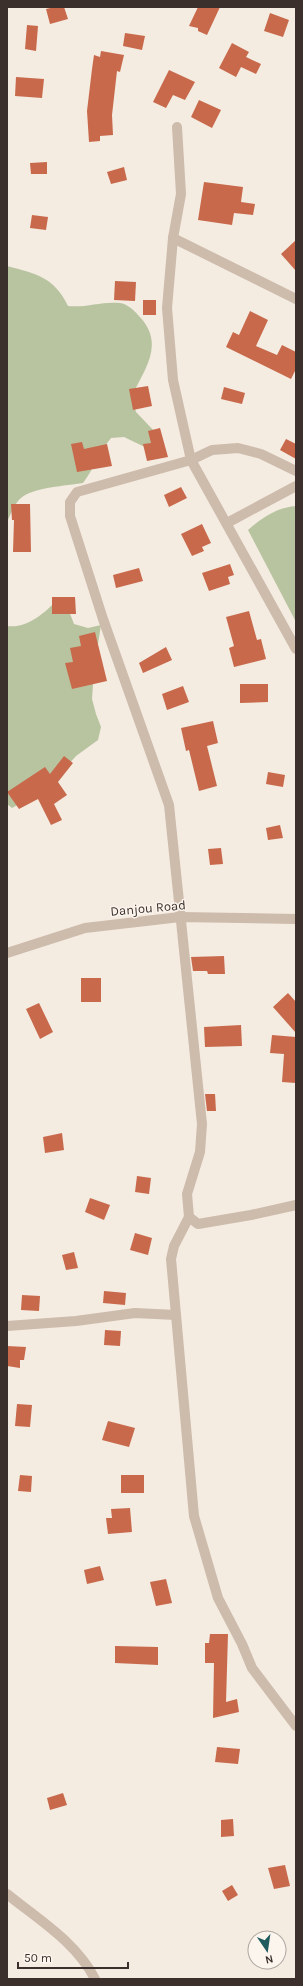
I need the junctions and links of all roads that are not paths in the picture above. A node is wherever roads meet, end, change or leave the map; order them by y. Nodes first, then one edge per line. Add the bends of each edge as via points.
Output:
1 (177, 127) dead end
2 (173, 238) junction
3 (296, 299) edge
4 (191, 460) junction
5 (296, 471) edge
6 (296, 486) edge
7 (227, 523) junction
8 (296, 649) edge
9 (180, 917) junction
10 (296, 919) edge
11 (7, 953) edge
12 (296, 1205) edge
13 (189, 1217) junction
14 (176, 1315) junction
15 (7, 1326) edge
16 (296, 1726) edge
17 (7, 1894) edge
18 (95, 1979) edge

1 - 2 street via 181,194
2 - 3 street
2 - 4 street via 167,308 173,380
4 - 5 street via 212,450 238,448 261,454
4 - 7 street
4 - 9 street via 77,492 70,502 70,516 103,619 169,805
6 - 7 street
7 - 8 street
9 - 10 street, Danjou Road
9 - 11 street, Danjou Road via 85,928
9 - 13 street via 202,1124 200,1152 187,1194
12 - 13 street via 198,1224
13 - 14 street via 174,1246 171,1259
14 - 15 street via 135,1313
14 - 16 street via 194,1516 213,1583 252,1668
17 - 18 street via 56,1931

